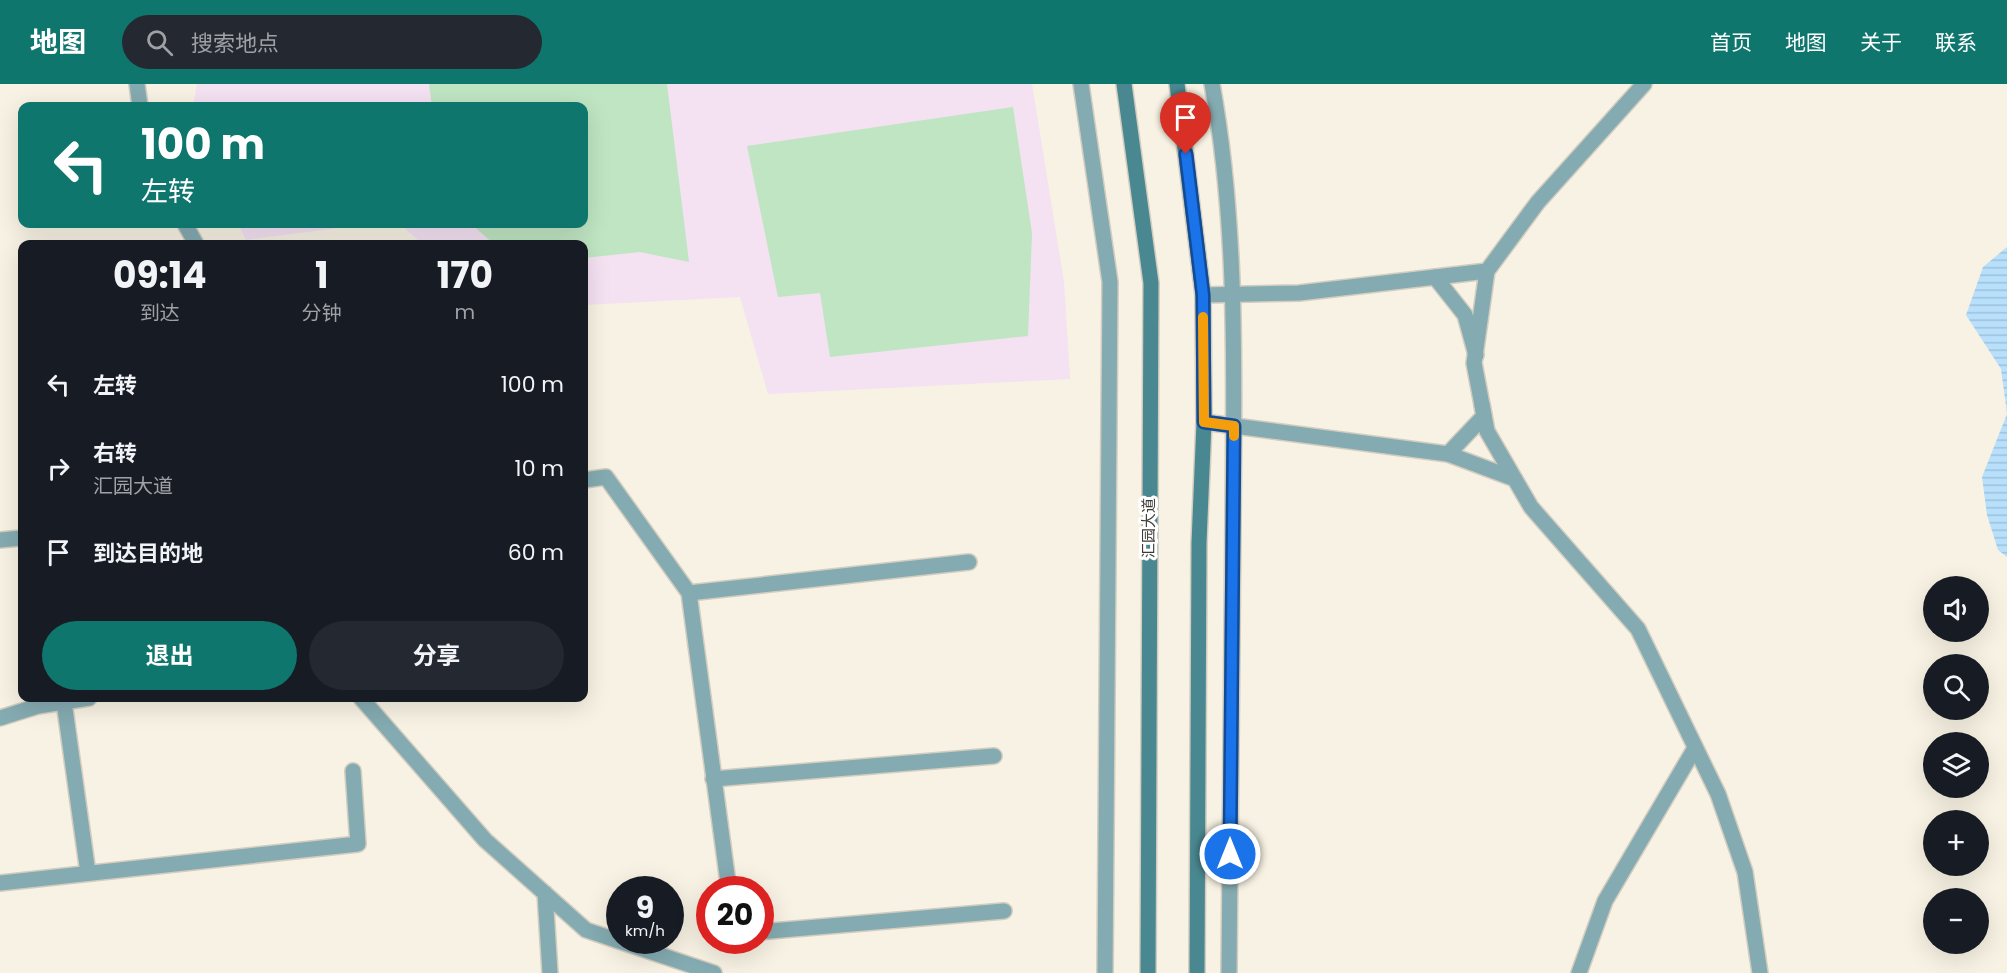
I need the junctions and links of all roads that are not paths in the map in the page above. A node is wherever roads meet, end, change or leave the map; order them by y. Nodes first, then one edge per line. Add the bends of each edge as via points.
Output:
1 (137, 84) edge
2 (1081, 84) edge
3 (1124, 84) edge
4 (1177, 84) edge
5 (1212, 84) edge
6 (1644, 84) edge
7 (139, 102) edge
8 (1487, 271) junction
9 (1435, 277) junction
10 (1233, 294) junction
11 (1203, 295) junction
12 (1475, 354) junction
13 (1484, 416) junction
14 (1204, 422) junction
15 (1234, 426) junction
16 (1448, 454) junction
17 (588, 479) edge
18 (1515, 479) junction
19 (18, 538) edge
20 (0, 540) edge
21 (969, 562) dead end
22 (689, 593) junction
23 (64, 702) joint
24 (364, 702) edge
25 (0, 718) edge
26 (1695, 748) junction
27 (994, 756) dead end
28 (353, 771) dead end
29 (714, 779) junction
30 (88, 873) junction
31 (727, 876) edge
32 (0, 883) edge
33 (545, 893) junction
34 (1004, 911) dead end
35 (774, 931) edge
36 (550, 973) edge
37 (714, 973) edge
38 (1105, 973) edge
39 (1148, 973) edge
40 (1197, 973) edge
41 (1229, 973) edge
42 (1579, 973) edge
43 (1760, 973) edge

1 - 7 street
2 - 38 street via 1110,282
3 - 39 main road, 汇园大道 via 1151,283
4 - 11 main road
5 - 10 street via 1220,132
6 - 8 street via 1538,202
8 - 9 street
8 - 12 street
9 - 10 street via 1299,293
9 - 12 street via 1465,315
10 - 11 street
10 - 15 street
11 - 14 main road
12 - 13 street
13 - 16 street
13 - 18 street via 1487,431
14 - 15 street
14 - 40 main road via 1199,543
15 - 16 street
15 - 41 street
16 - 18 street
17 - 22 street via 606,477
18 - 26 street via 1531,507 1638,630
19 - 20 street
21 - 22 street
22 - 29 street
23 - 25 street
23 - 30 street
24 - 33 street via 485,840
26 - 42 street via 1605,901
26 - 43 street via 1718,794 1744,872
27 - 29 street
28 - 30 street via 358,844
29 - 31 street
30 - 32 street
33 - 36 street
33 - 37 street via 586,930
34 - 35 street

